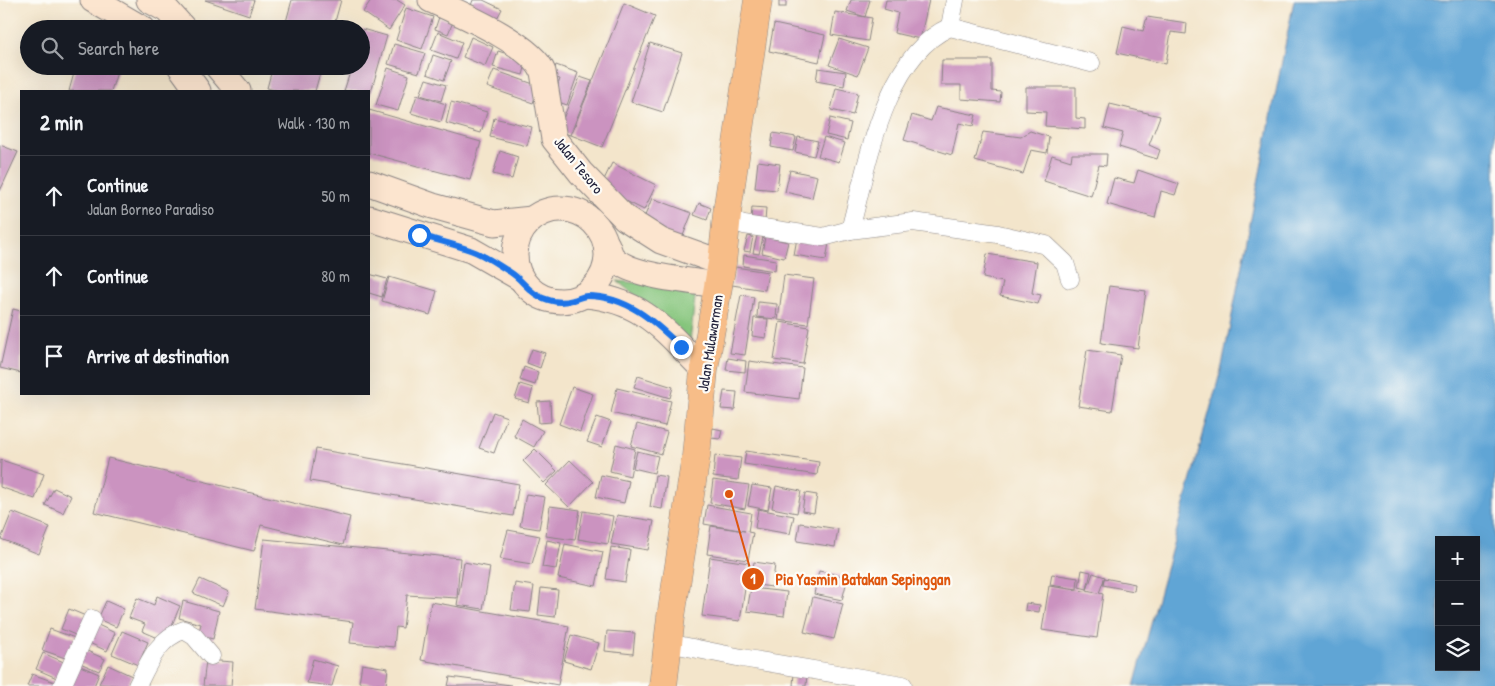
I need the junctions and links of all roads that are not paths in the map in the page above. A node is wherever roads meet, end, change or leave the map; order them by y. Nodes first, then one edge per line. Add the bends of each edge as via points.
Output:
1 (93, 0) edge
2 (149, 0) edge
3 (431, 0) edge
4 (758, 0) edge
5 (955, 0) edge
6 (129, 20) edge
7 (176, 20) edge
8 (950, 27) junction
9 (1091, 63) dead end
10 (186, 75) edge
11 (225, 75) edge
12 (197, 90) edge
13 (237, 90) edge
14 (370, 183) edge
15 (370, 218) edge
16 (532, 219) junction
17 (726, 219) junction
18 (850, 230) junction
19 (607, 246) junction
20 (720, 274) junction
21 (520, 278) junction
22 (1070, 279) dead end
23 (585, 295) junction
24 (704, 370) junction
25 (92, 619) dead end
26 (668, 643) junction
27 (211, 656) dead end
28 (903, 685) edge
29 (62, 686) edge
30 (138, 686) edge
31 (663, 686) edge

1 - 6 street
2 - 7 street via 167,10
3 - 20 street, Jalan Tesoro via 498,32 528,54 543,72 554,139 581,173 625,218
4 - 17 highway, Jalan Mulawarman
5 - 8 street
8 - 9 street
8 - 18 street via 938,32 899,75 878,124
10 - 12 street
11 - 13 street
14 - 16 street via 494,223
15 - 21 street via 471,250
16 - 19 street via 561,209 577,211 596,225
16 - 21 street via 521,232 516,247 515,263
17 - 18 street via 744,225 823,237
17 - 20 highway, Jalan Mulawarman
18 - 22 street via 913,222 998,234 1046,245 1065,263
19 - 20 street via 613,259 633,269 660,276
19 - 23 street via 607,263 601,279
20 - 24 highway, Jalan Mulawarman
21 - 23 street via 529,290 556,302 571,301
23 - 24 street via 616,300 636,309 651,319
24 - 26 highway, Jalan Mulawarman via 696,456
25 - 29 street
26 - 28 street
26 - 31 highway, Jalan Mulawarman
27 - 30 street via 194,636 184,630 177,632 157,649

